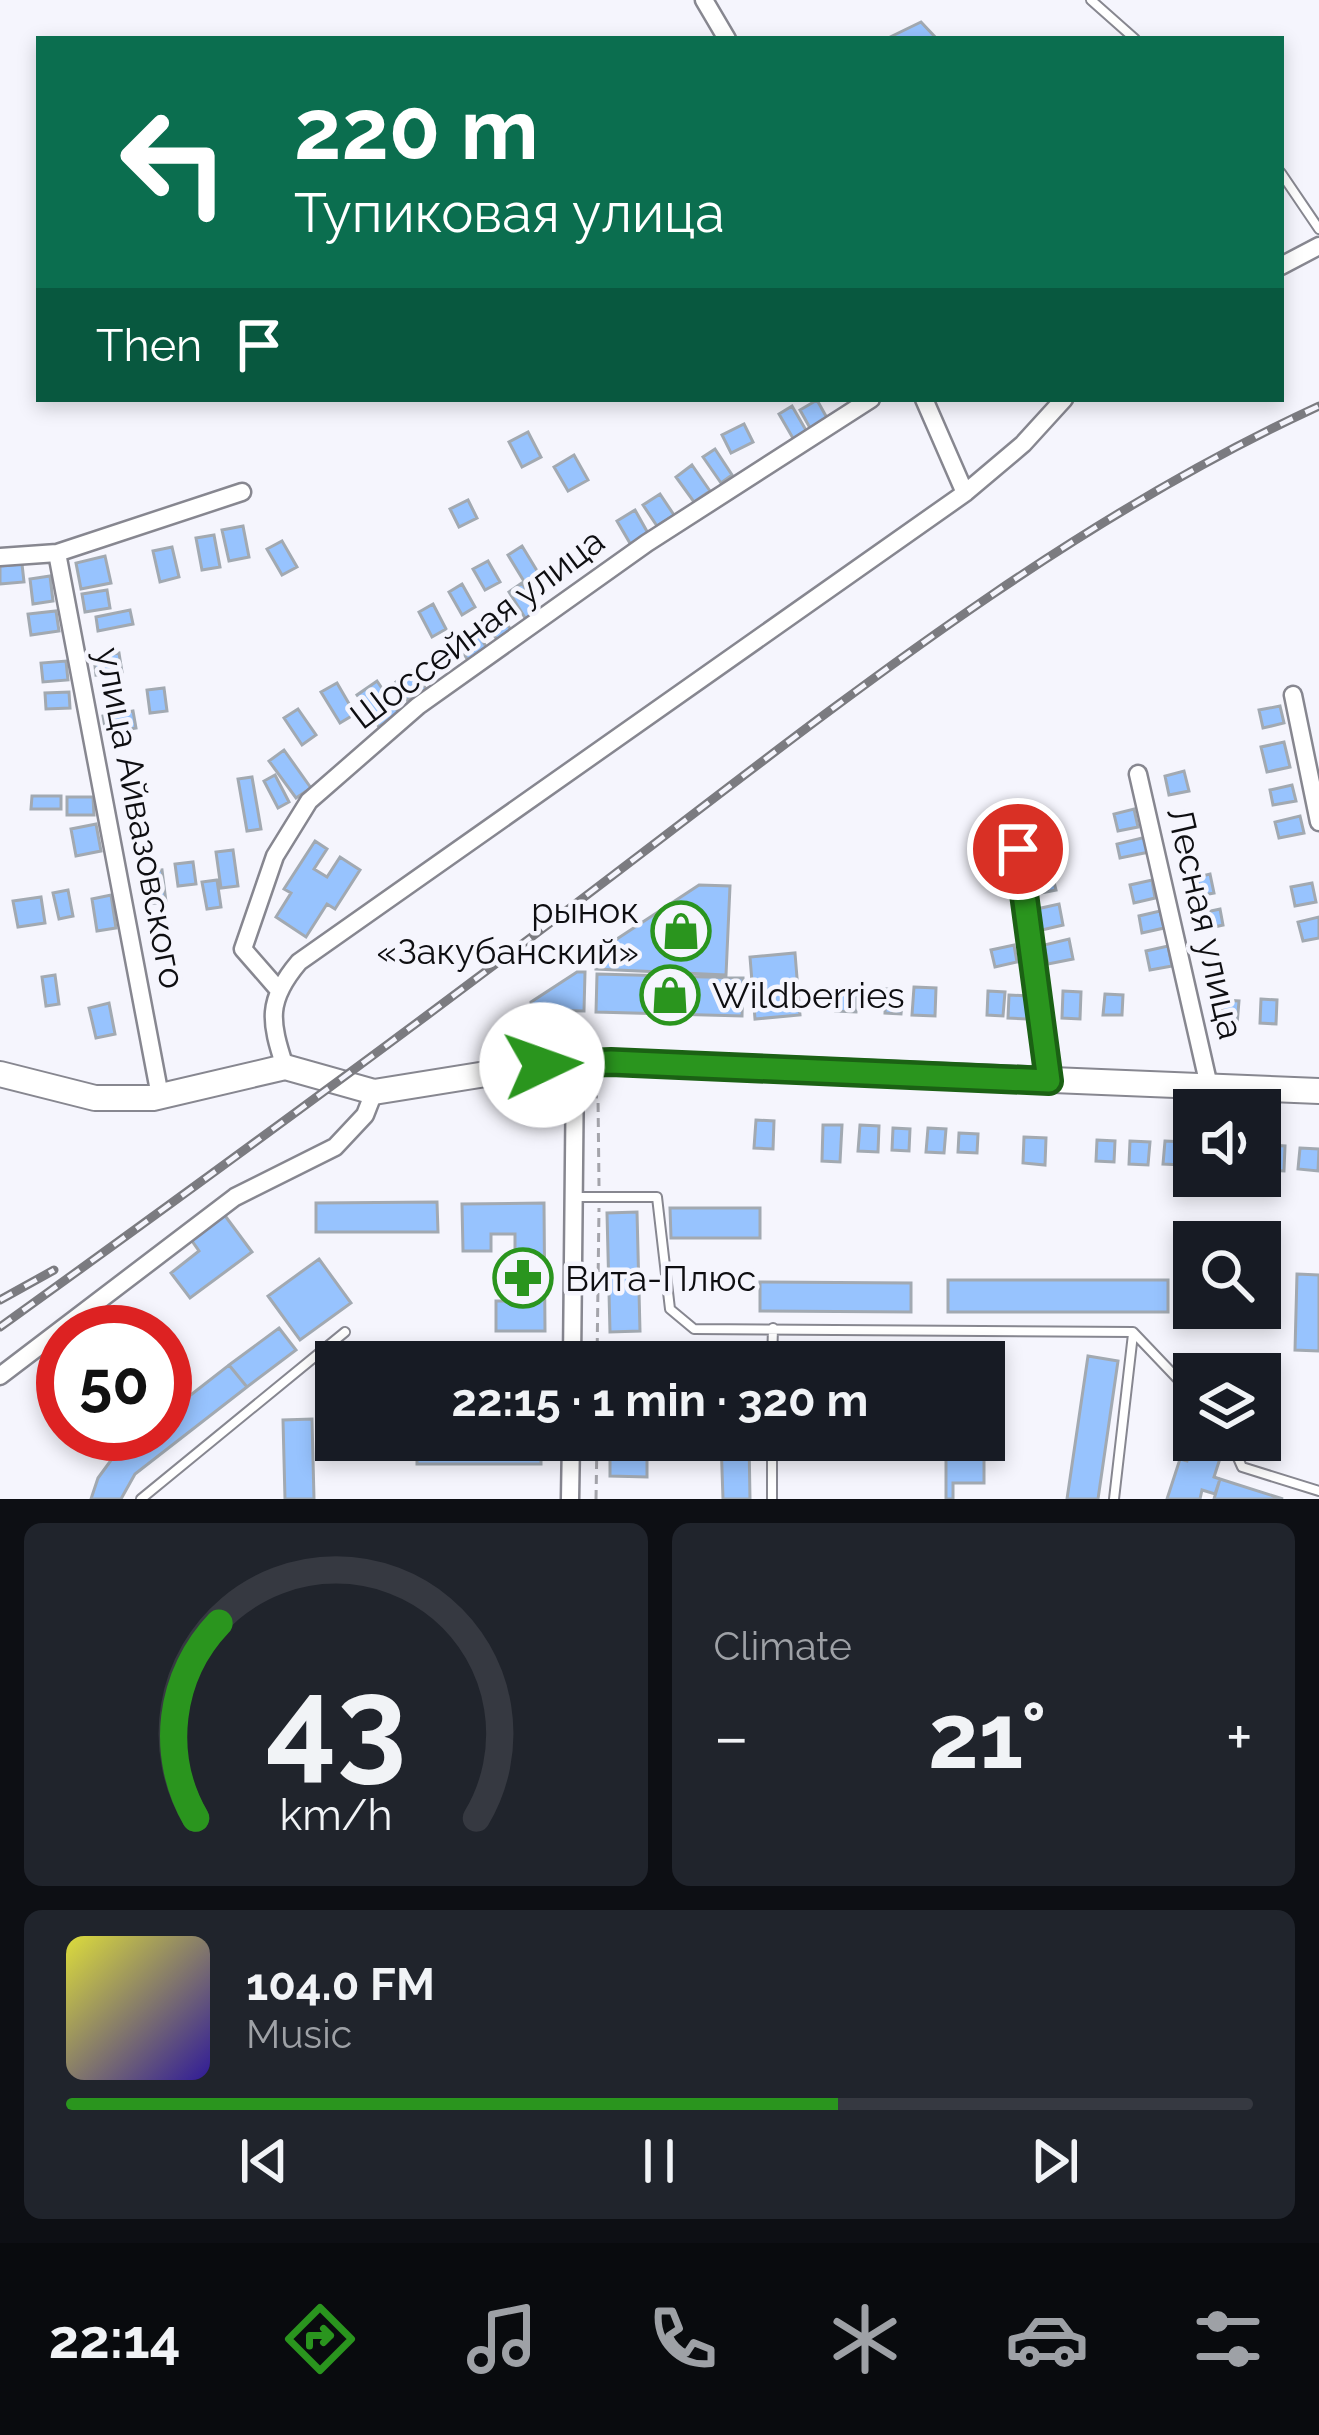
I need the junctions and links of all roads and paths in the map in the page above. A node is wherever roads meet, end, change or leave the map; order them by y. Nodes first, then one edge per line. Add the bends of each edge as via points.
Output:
1 (704, 0) edge
2 (1091, 0) edge
3 (725, 36) edge
4 (1132, 36) edge
5 (1284, 178) edge
6 (1319, 230) edge
7 (1319, 246) edge
8 (1284, 264) edge
9 (866, 402) edge
10 (925, 402) edge
11 (1061, 402) edge
12 (242, 493) dead end
13 (965, 493) junction
14 (57, 553) junction
15 (0, 557) edge
16 (1293, 695) dead end
17 (1138, 774) dead end
18 (1319, 822) edge
19 (1018, 849) dead end
20 (277, 988) junction
21 (574, 1063) junction
22 (285, 1067) junction
23 (0, 1074) edge
24 (1049, 1081) junction
25 (1209, 1086) junction
26 (1319, 1091) edge
27 (374, 1092) junction
28 (160, 1096) junction
29 (576, 1096) junction
30 (574, 1197) junction
31 (599, 1197) junction
32 (772, 1328) junction
33 (345, 1332) dead end
34 (1133, 1332) junction
35 (572, 1341) edge
36 (597, 1341) edge
37 (772, 1341) edge
38 (1173, 1374) edge
39 (0, 1376) edge
40 (571, 1461) edge
41 (597, 1461) edge
42 (772, 1461) edge
43 (1239, 1461) edge
44 (1319, 1491) edge
45 (141, 1499) edge
46 (570, 1499) edge
47 (596, 1499) edge
48 (772, 1499) edge
49 (1114, 1499) edge

1 - 3 street
2 - 4 lane
5 - 6 lane
7 - 8 street
9 - 20 street, Шоссейная улица via 456,678 309,802 275,856 243,950
10 - 13 street
11 - 13 street
12 - 14 street
13 - 20 street via 299,962
14 - 15 street
14 - 28 street, улица Айвазовского
16 - 18 street
17 - 25 street, Лесная улица
19 - 24 street
20 - 22 street via 272,1028
21 - 24 main road
21 - 27 main road
21 - 29 street
22 - 27 main road
22 - 28 main road
23 - 28 main road via 95,1098
24 - 25 main road
25 - 26 main road
27 - 39 street via 335,1147 235,1197
29 - 30 street
29 - 31 path via 598,1096
30 - 31 lane
30 - 35 street
31 - 32 lane via 657,1197 670,1309 694,1330
31 - 36 path
32 - 34 lane
32 - 37 lane
33 - 45 lane
34 - 38 lane
34 - 49 lane
40 - 46 street
41 - 47 path
42 - 48 lane
43 - 44 lane

